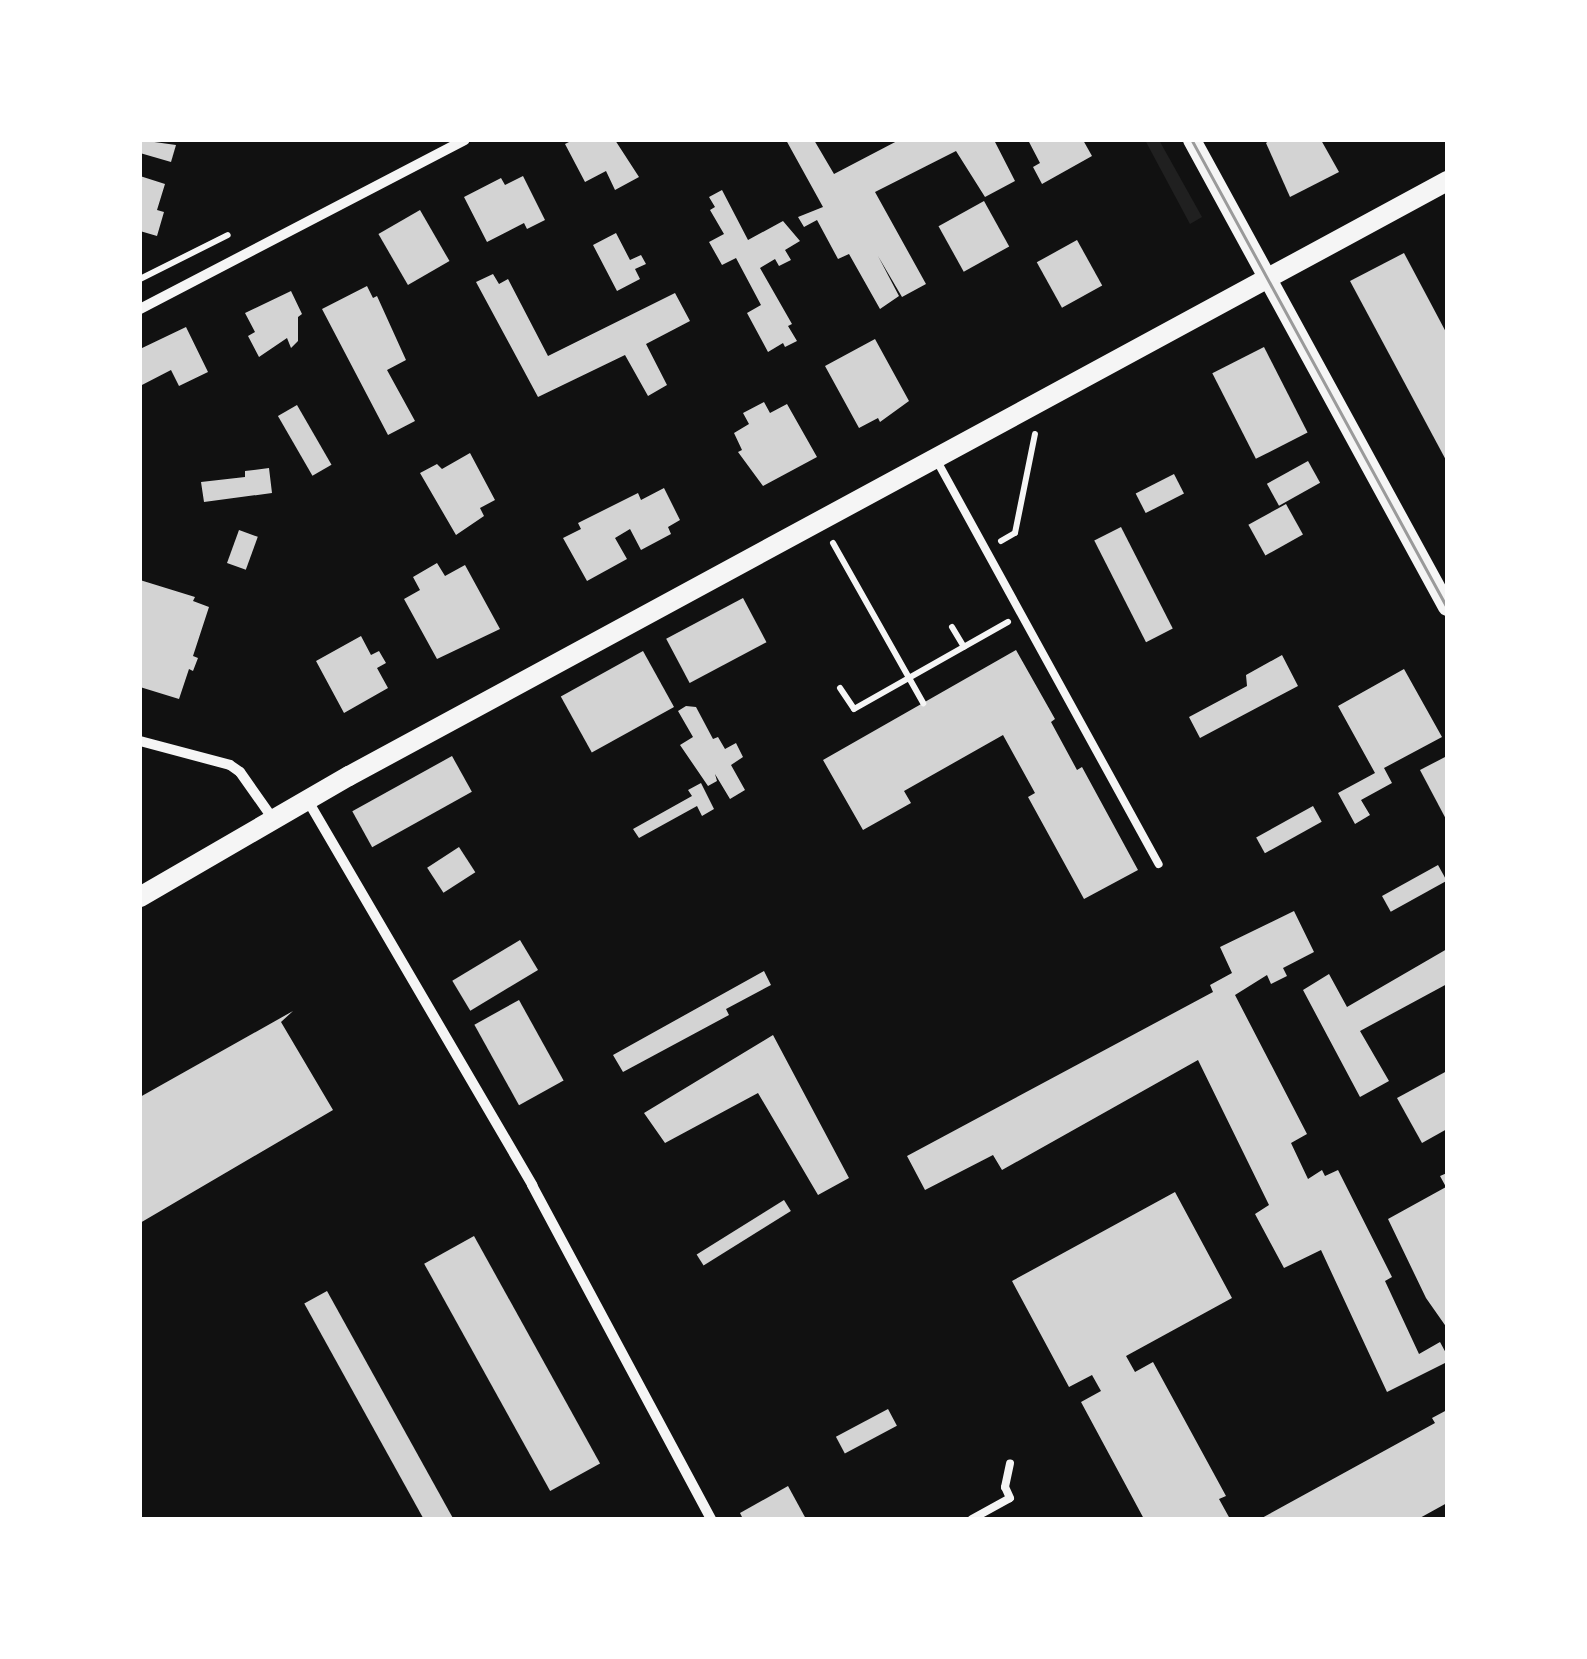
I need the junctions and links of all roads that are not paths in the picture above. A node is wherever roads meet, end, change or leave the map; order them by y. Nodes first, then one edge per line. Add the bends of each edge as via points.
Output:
1 (465, 140) edge
2 (1192, 140) edge
3 (1447, 181) edge
4 (1268, 278) junction
5 (140, 308) edge
6 (935, 456) junction
7 (1447, 607) edge
8 (140, 740) edge
9 (307, 800) junction
10 (273, 819) junction
11 (1159, 864) dead end
12 (140, 897) edge
13 (1010, 1464) dead end
14 (711, 1519) edge
15 (972, 1519) edge

1 - 5 street
2 - 4 street
3 - 4 main road
4 - 6 main road
4 - 7 street
6 - 9 main road
6 - 11 lane
8 - 10 street via 230,765
9 - 10 main road
9 - 14 street via 532,1186
10 - 12 main road
13 - 15 lane via 1010,1498

